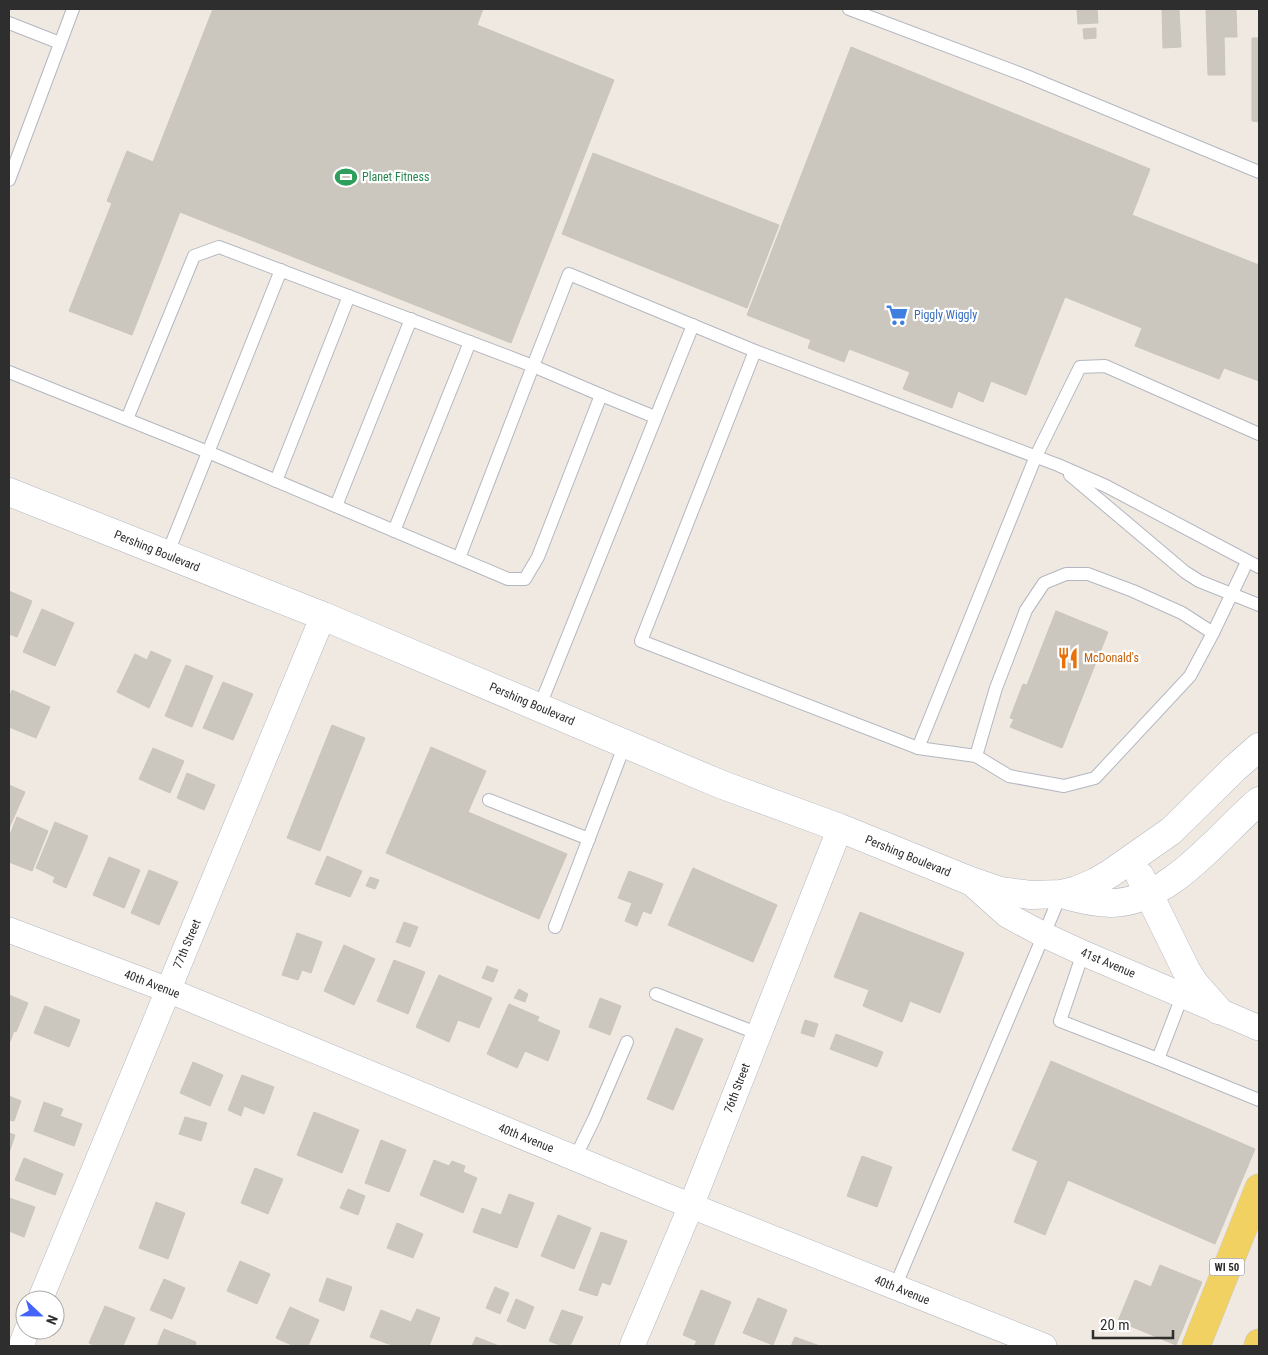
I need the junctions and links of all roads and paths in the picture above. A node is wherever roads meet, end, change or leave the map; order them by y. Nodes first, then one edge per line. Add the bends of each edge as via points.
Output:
1 (74, 9) edge
2 (849, 9) edge
3 (9, 23) edge
4 (60, 43) junction
5 (1259, 172) edge
6 (9, 180) edge
7 (281, 270) junction
8 (349, 296) junction
9 (411, 319) junction
10 (693, 325) junction
11 (470, 342) junction
12 (754, 351) junction
13 (533, 366) junction
14 (9, 372) edge
15 (601, 395) junction
16 (655, 416) junction
17 (127, 419) junction
18 (1259, 434) edge
19 (208, 452) junction
20 (1036, 456) junction
21 (1058, 465) junction
22 (276, 481) junction
23 (9, 492) edge
24 (336, 506) junction
25 (394, 531) junction
26 (167, 555) junction
27 (459, 558) junction
28 (1247, 562) junction
29 (1259, 567) edge
30 (1231, 594) junction
31 (1259, 605) edge
32 (323, 616) junction
33 (1213, 633) junction
34 (539, 708) junction
35 (625, 744) junction
36 (1259, 747) edge
37 (918, 748) junction
38 (976, 756) junction
39 (489, 800) dead end
40 (1259, 800) edge
41 (840, 828) junction
42 (589, 839) junction
43 (1131, 860) junction
44 (968, 880) junction
45 (1149, 893) junction
46 (1061, 894) junction
47 (555, 927) dead end
48 (9, 930) edge
49 (1042, 934) junction
50 (1083, 953) junction
51 (168, 990) junction
52 (656, 994) dead end
53 (1183, 994) junction
54 (1218, 1010) junction
55 (1259, 1028) edge
56 (759, 1034) junction
57 (626, 1042) dead end
58 (1158, 1058) junction
59 (1259, 1100) edge
60 (575, 1158) junction
61 (1259, 1188) edge
62 (691, 1206) junction
63 (895, 1287) junction
64 (44, 1290) edge
65 (632, 1346) edge
66 (1044, 1346) edge
67 (1196, 1346) edge

1 - 4 lane
2 - 5 lane via 1024,75
3 - 4 lane
4 - 6 lane
7 - 8 lane
7 - 17 lane via 218,247 194,256
7 - 19 lane
8 - 9 lane
8 - 22 lane
9 - 11 lane
9 - 24 lane
10 - 12 lane
10 - 13 lane via 569,274
10 - 16 lane
11 - 13 lane
11 - 25 lane
12 - 20 lane
12 - 37 lane via 640,641
13 - 15 lane
13 - 27 lane
14 - 17 lane
15 - 16 lane
15 - 27 lane via 538,557 525,578 508,580
16 - 34 lane
17 - 19 lane
18 - 20 lane via 1105,366 1080,367
19 - 22 lane
19 - 26 lane
20 - 21 lane
20 - 37 lane
21 - 28 lane via 1106,486
21 - 30 lane via 1185,572
22 - 24 lane
23 - 26 street, Pershing Boulevard
24 - 25 lane
25 - 27 lane
26 - 32 street, Pershing Boulevard
28 - 29 lane
28 - 30 lane
30 - 31 lane
30 - 33 lane
32 - 34 street, Pershing Boulevard
32 - 51 street, 77th Street
33 - 38 lane via 1190,676 1095,778 1064,786 1009,776
33 - 38 lane via 1182,613 1088,574 1066,574 1044,583 1026,610 996,688
34 - 35 street, Pershing Boulevard
35 - 41 street, Pershing Boulevard via 720,784
35 - 42 lane
36 - 43 street, Pershing Boulevard via 1171,831
37 - 38 lane
39 - 42 lane
40 - 45 street, Pershing Boulevard via 1199,858 1172,880
41 - 44 street, Pershing Boulevard
41 - 56 street, 76th Street
42 - 47 lane
43 - 45 street
43 - 46 street, Pershing Boulevard via 1087,887
44 - 46 street, Pershing Boulevard via 1009,893
44 - 49 street, 41st Avenue via 1007,915
45 - 46 street, Pershing Boulevard via 1112,903
45 - 54 street via 1186,970
46 - 49 lane
48 - 51 street, 40th Avenue
49 - 50 street, 41st Avenue
49 - 63 lane
50 - 53 street, 41st Avenue
50 - 58 lane via 1060,1021
51 - 60 street, 40th Avenue
51 - 64 street, 77th Street
52 - 56 lane
53 - 54 street, 41st Avenue
53 - 58 lane
54 - 55 street, 41st Avenue
56 - 62 street, 76th Street
57 - 60 lane
58 - 59 lane
60 - 62 street, 40th Avenue
61 - 67 main road, WI 50
62 - 63 street, 40th Avenue
62 - 65 street, 76th Street
63 - 66 street, 40th Avenue

